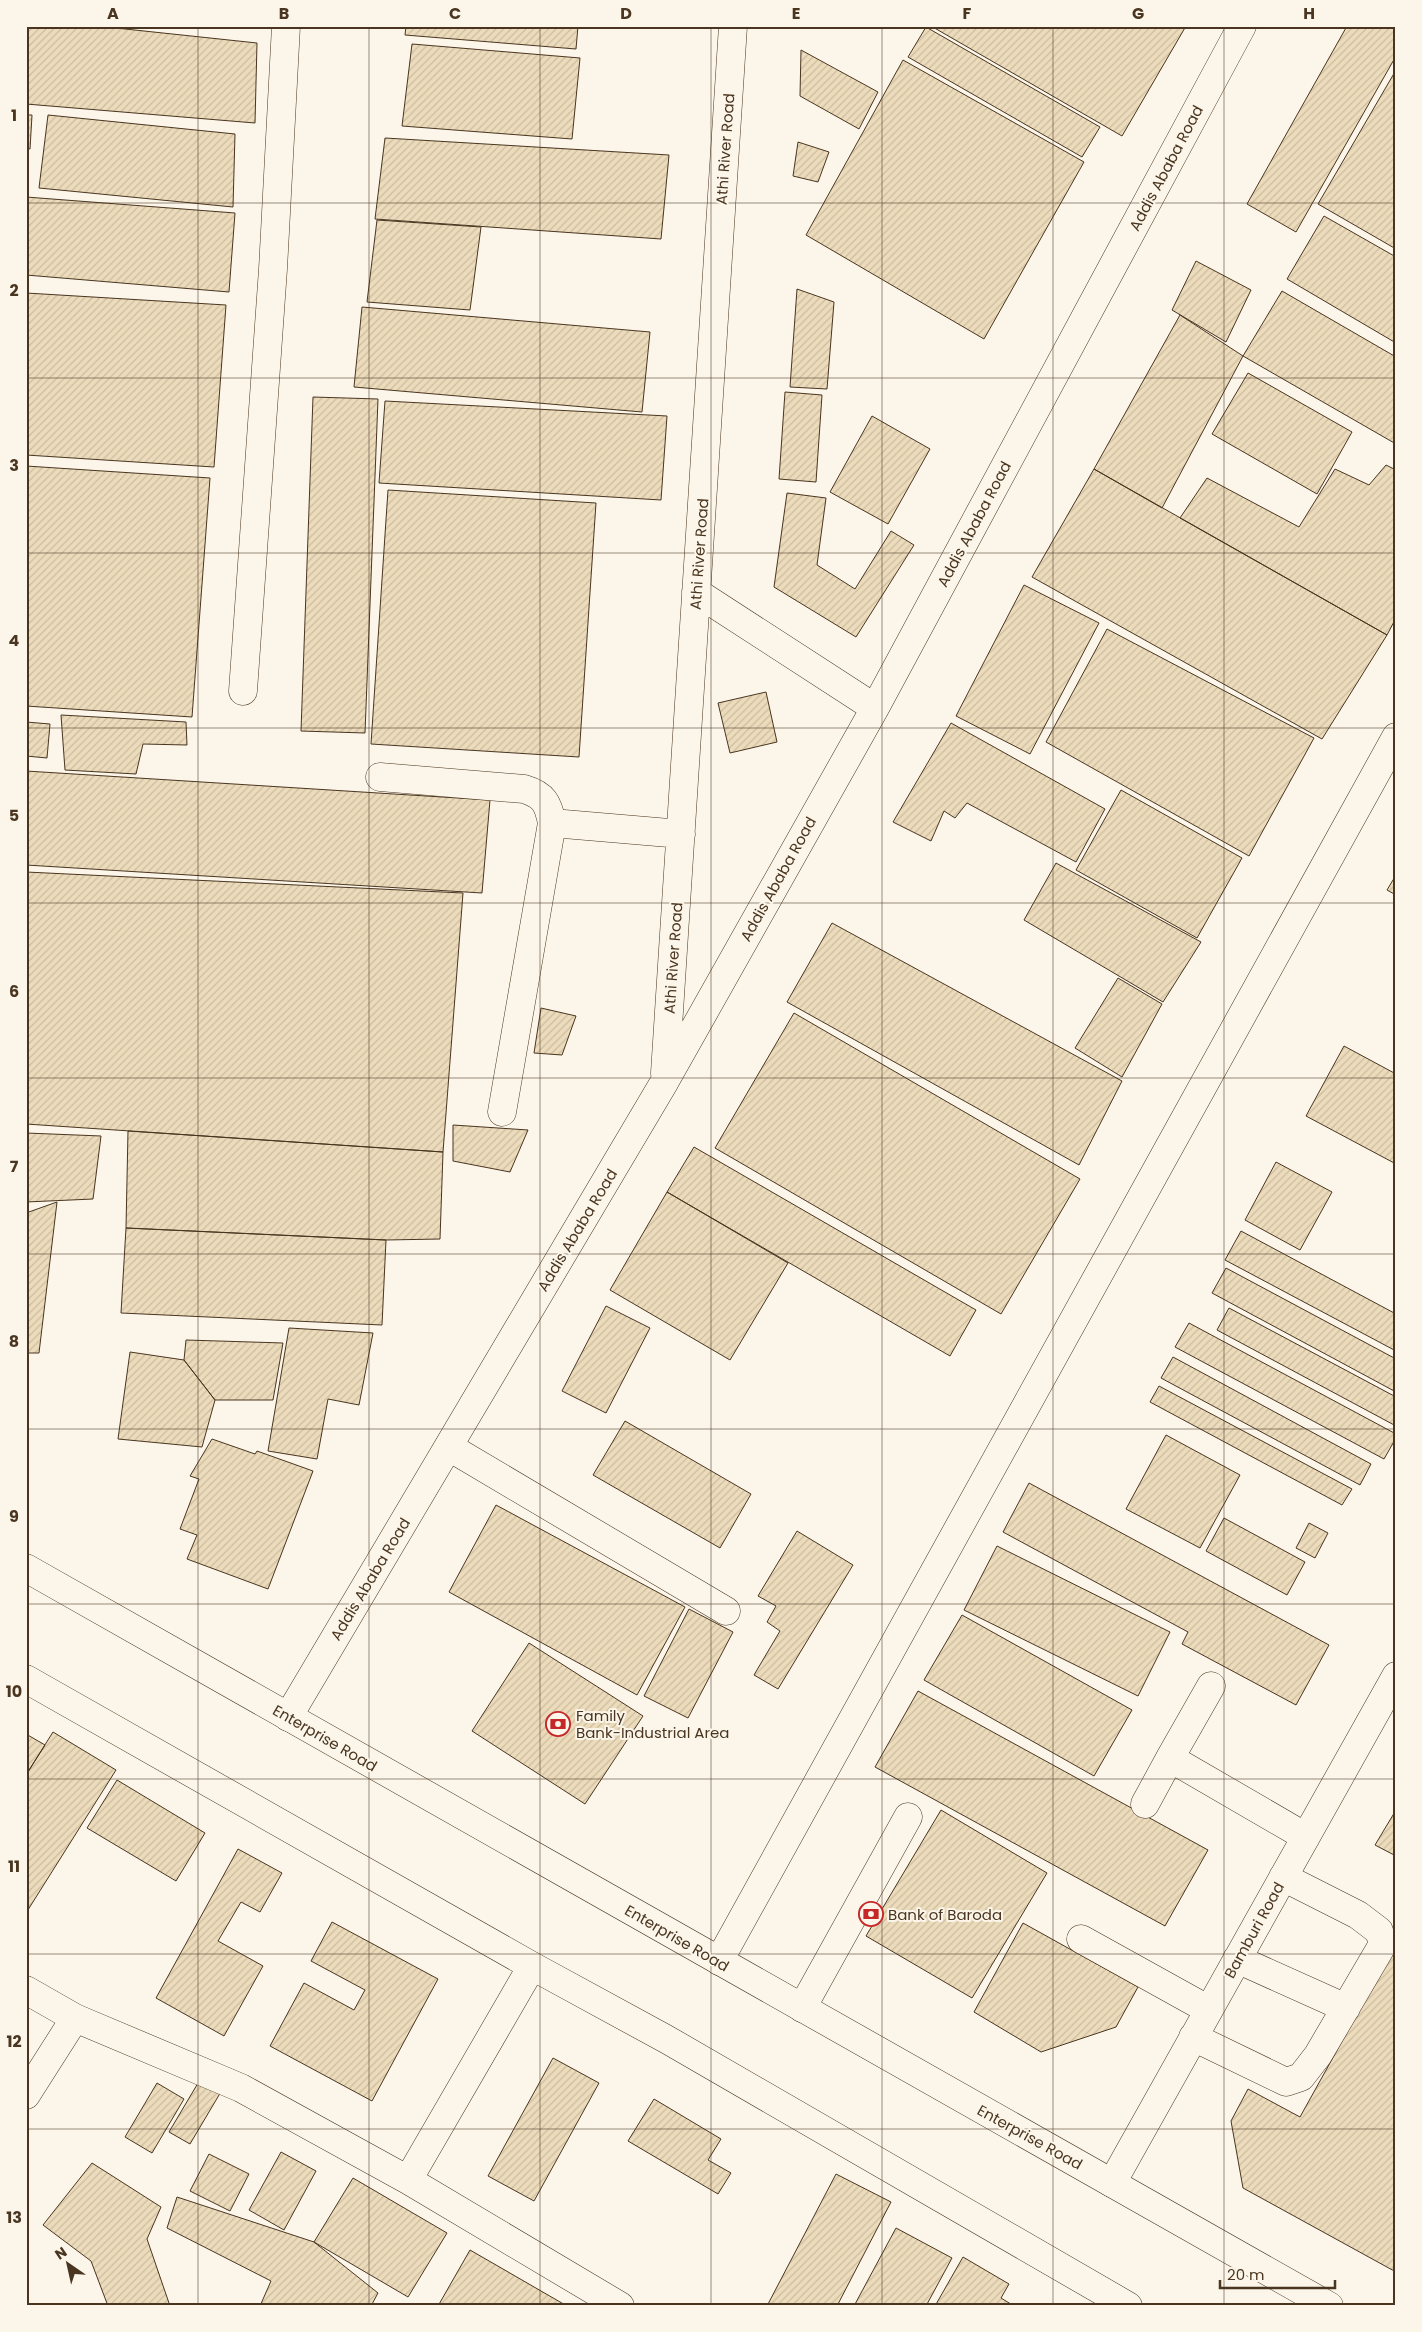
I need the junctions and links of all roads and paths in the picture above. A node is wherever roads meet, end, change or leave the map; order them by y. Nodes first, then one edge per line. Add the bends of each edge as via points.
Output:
1 (286, 26) edge
2 (733, 26) edge
3 (1242, 26) edge
4 (696, 592) junction
5 (243, 691) dead end
6 (875, 708) junction
7 (1396, 737) edge
8 (380, 778) dead end
9 (552, 823) junction
10 (681, 834) junction
11 (665, 1081) junction
12 (502, 1112) dead end
13 (449, 1447) junction
14 (26, 1568) edge
15 (726, 1611) dead end
16 (1396, 1676) edge
17 (26, 1678) edge
18 (1211, 1686) dead end
19 (288, 1717) junction
20 (1170, 1758) junction
21 (1145, 1804) dead end
22 (908, 1817) dead end
23 (1306, 1837) junction
24 (1283, 1877) junction
25 (1081, 1939) dead end
26 (1237, 1959) junction
27 (719, 1961) junction
28 (532, 1966) junction
29 (26, 1990) edge
30 (802, 2008) junction
31 (1346, 2008) junction
32 (1209, 2010) junction
33 (75, 2018) junction
34 (1194, 2037) junction
35 (26, 2095) edge
36 (408, 2180) junction
37 (1112, 2183) junction
38 (620, 2306) edge
39 (1128, 2306) edge
40 (1329, 2306) edge

1 - 5 main road via 273,269
2 - 4 main road, Athi River Road
3 - 6 main road, Addis Ababa Road
4 - 6 main road
4 - 10 main road, Athi River Road
6 - 11 main road, Addis Ababa Road
7 - 27 main road
8 - 9 main road via 524,789 535,792 544,800
9 - 10 main road
9 - 12 main road
10 - 11 main road, Athi River Road
11 - 13 main road, Addis Ababa Road
13 - 15 main road
13 - 19 main road, Addis Ababa Road
14 - 19 main road, Enterprise Road
16 - 23 main road, Bamburi Road
17 - 28 main road
18 - 20 main road
19 - 27 main road, Enterprise Road
20 - 21 main road
20 - 23 main road
22 - 30 main road
23 - 24 main road, Bamburi Road
24 - 26 main road, Bamburi Road
24 - 31 main road via 1358,1915 1379,1931 1384,1944
25 - 32 main road
26 - 31 main road
26 - 32 main road, Bamburi Road
27 - 30 main road, Enterprise Road
28 - 36 main road
28 - 39 main road via 666,2039
29 - 33 main road
30 - 37 main road, Enterprise Road
31 - 34 main road via 1318,2056 1301,2077 1286,2082
32 - 34 main road, Bamburi Road
33 - 35 main road
33 - 36 main road via 241,2088
34 - 37 main road, Bamburi Road
36 - 38 main road
37 - 40 main road, Enterprise Road

